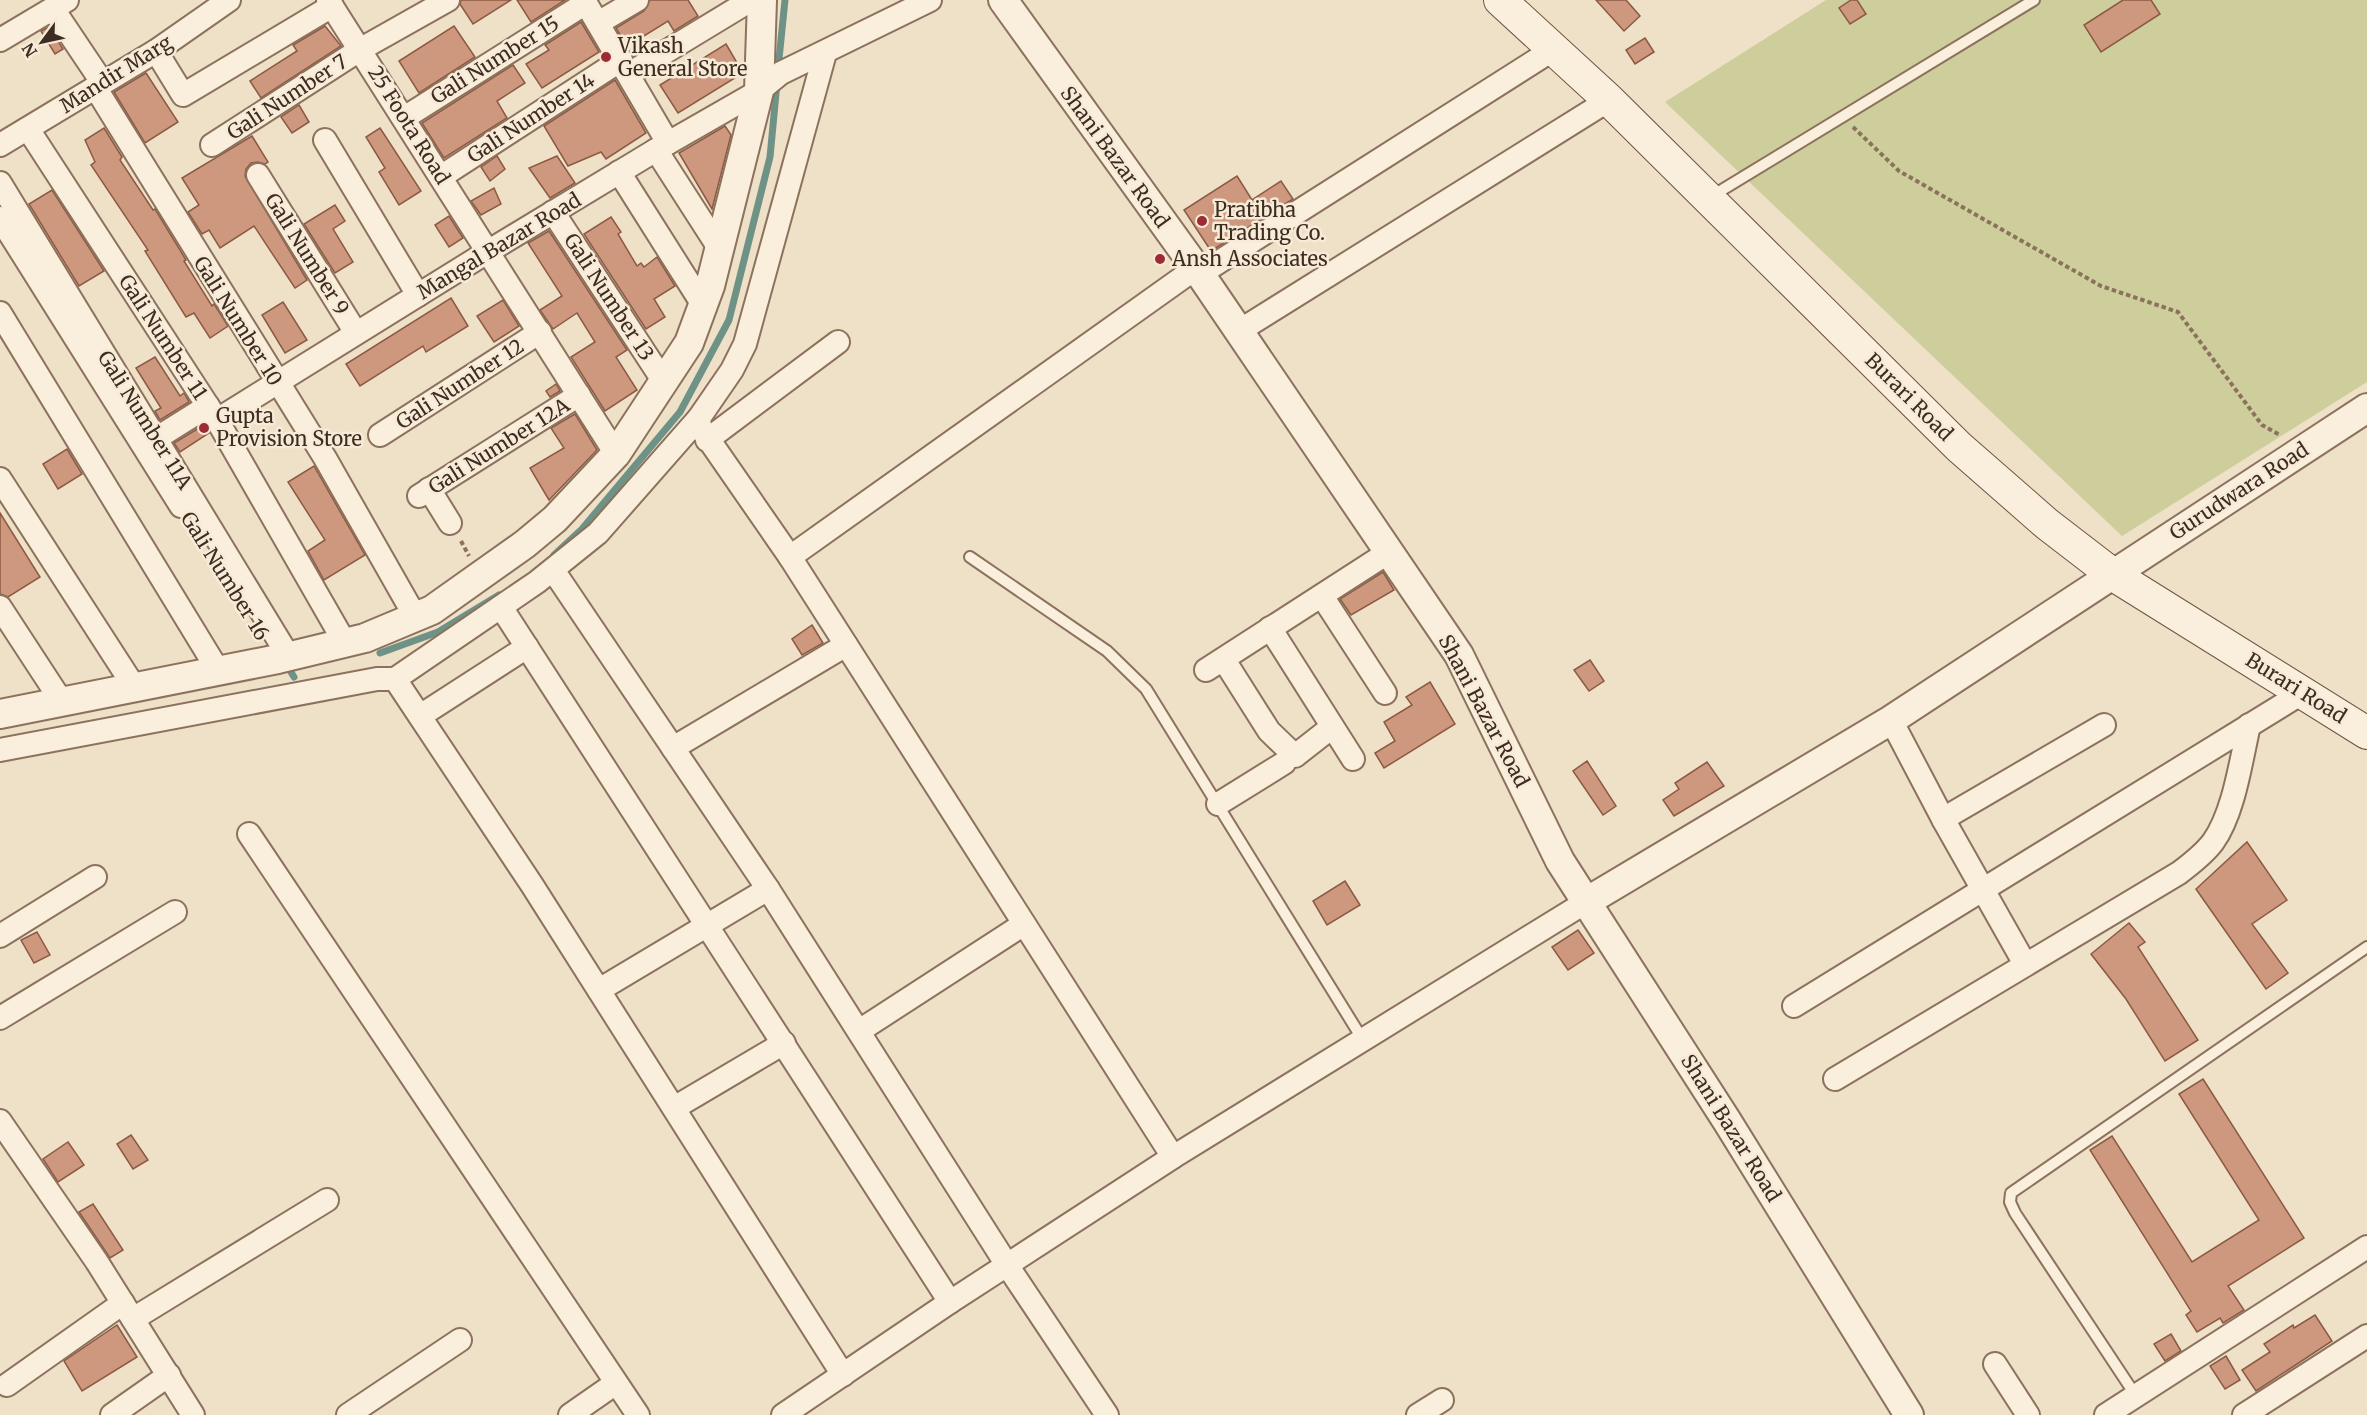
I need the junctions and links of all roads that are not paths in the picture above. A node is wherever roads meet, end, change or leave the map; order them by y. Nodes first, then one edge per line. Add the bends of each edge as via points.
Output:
1 (229, 0) edge
2 (448, 0) edge
3 (638, 0) edge
4 (751, 0) edge
5 (762, 0) edge
6 (930, 0) edge
7 (1002, 0) edge
8 (1500, 0) edge
9 (2034, 0) edge
10 (585, 2) edge
11 (330, 3) edge
12 (60, 4) edge
13 (598, 23) junction
14 (0, 40) edge
15 (361, 49) junction
16 (1554, 49) junction
17 (156, 51) junction
18 (816, 57) junction
19 (625, 67) junction
20 (99, 85) junction
21 (759, 91) junction
22 (1609, 100) junction
23 (404, 118) junction
24 (28, 129) junction
25 (325, 140) dead end
26 (0, 145) edge
27 (212, 145) dead end
28 (662, 146) junction
29 (620, 172) junction
30 (258, 175) dead end
31 (442, 176) junction
32 (0, 183) edge
33 (1709, 198) junction
34 (553, 212) junction
35 (0, 218) edge
36 (719, 248) junction
37 (489, 251) junction
38 (1198, 271) junction
39 (418, 295) junction
40 (703, 305) junction
41 (0, 314) edge
42 (1239, 331) junction
43 (540, 332) junction
44 (356, 333) junction
45 (838, 342) dead end
46 (664, 382) junction
47 (276, 383) junction
48 (579, 395) junction
49 (2367, 408) edge
50 (213, 413) junction
51 (699, 418) junction
52 (380, 435) dead end
53 (158, 438) junction
54 (707, 440) junction
55 (616, 454) junction
56 (0, 478) edge
57 (450, 523) road end
58 (1389, 552) junction
59 (790, 557) junction
60 (970, 557) dead end
61 (553, 570) junction
62 (2112, 574) junction
63 (1322, 596) junction
64 (0, 607) edge
65 (501, 607) junction
66 (416, 618) junction
67 (1270, 628) junction
68 (345, 643) junction
69 (846, 645) junction
70 (526, 647) junction
71 (283, 658) junction
72 (219, 672) junction
73 (395, 679) junction
74 (135, 688) junction
75 (1385, 693) dead end
76 (2302, 693) junction
77 (62, 702) junction
78 (0, 714) edge
79 (420, 716) junction
80 (1891, 720) junction
81 (2104, 725) dead end
82 (2249, 725) junction
83 (1332, 727) junction
84 (2367, 733) edge
85 (673, 748) junction
86 (0, 750) edge
87 (1353, 759) dead end
88 (1284, 763) dead end
89 (1218, 804) junction
90 (1943, 819) junction
91 (249, 834) dead end
92 (95, 877) dead end
93 (768, 889) junction
94 (1982, 890) junction
95 (1586, 902) junction
96 (175, 912) dead end
97 (1024, 924) junction
98 (707, 925) junction
99 (0, 936) edge
100 (2367, 947) edge
101 (2025, 964) junction
102 (599, 990) junction
103 (1794, 1006) dead end
104 (0, 1018) edge
105 (858, 1031) junction
106 (1363, 1040) junction
107 (783, 1043) junction
108 (1835, 1079) dead end
109 (674, 1108) junction
110 (0, 1122) edge
111 (1173, 1157) junction
112 (327, 1200) dead end
113 (2367, 1247) edge
114 (1007, 1265) junction
115 (950, 1302) junction
116 (128, 1311) junction
117 (2367, 1336) edge
118 (460, 1340) dead end
119 (1995, 1364) dead end
120 (169, 1375) junction
121 (843, 1375) junction
122 (616, 1383) junction
123 (8, 1385) dead end
124 (2136, 1396) junction
125 (1442, 1400) dead end
126 (112, 1415) edge
127 (193, 1415) edge
128 (348, 1415) edge
129 (570, 1415) edge
130 (638, 1415) edge
131 (783, 1415) edge
132 (1107, 1415) edge
133 (1418, 1415) edge
134 (1909, 1415) edge
135 (2028, 1415) edge
136 (2106, 1415) edge
137 (2244, 1415) edge

1 - 17 street, Mandir Marg
2 - 15 street, Gali Number 7
3 - 13 street
4 - 19 street, Gali Number 14
5 - 21 street
6 - 18 street, Mangal Bazar Road
7 - 38 street, Shani Bazar Road
8 - 16 main road, Burari Road
9 - 33 lane
10 - 13 street
10 - 23 street, Gali Number 15
11 - 15 street, 25 Foota Road
11 - 17 street via 183,95
12 - 14 street
12 - 20 street, Gali Number 10
13 - 19 street
15 - 23 street, 25 Foota Road
15 - 27 street, Gali Number 7
16 - 22 main road, Burari Road
16 - 38 street
17 - 20 street, Mandir Marg
18 - 21 street, Mangal Bazar Road via 781,73
18 - 51 street via 745,344
19 - 28 street
19 - 31 street, Gali Number 14
20 - 24 street, Mandir Marg
20 - 47 street, Gali Number 10
21 - 28 street, Mangal Bazar Road
21 - 36 street
22 - 33 main road, Burari Road
22 - 42 street
23 - 31 street, 25 Foota Road
24 - 26 street, Mandir Marg
24 - 50 street, Gali Number 11
25 - 39 street
28 - 29 street, Mangal Bazar Road
28 - 36 street
29 - 34 street, Mangal Bazar Road
29 - 40 street
30 - 44 street, Gali Number 9
31 - 37 street, 25 Foota Road
32 - 53 street, Gali Number 11A
33 - 62 main road, Burari Road via 1959,447
34 - 37 street, Mangal Bazar Road
34 - 46 street, Gali Number 13
35 - 71 street, Gali Number 16
36 - 40 street
37 - 39 street, Mangal Bazar Road
37 - 43 street, 25 Foota Road
38 - 42 street, Shani Bazar Road
38 - 59 street
39 - 44 street, Mangal Bazar Road
40 - 46 street via 689,343
41 - 72 street
42 - 58 street, Shani Bazar Road
43 - 48 street, 25 Foota Road
43 - 52 street, Gali Number 12
44 - 47 street, Mangal Bazar Road
45 - 54 street
46 - 55 street
47 - 50 street, Mangal Bazar Road
47 - 66 street, Gali Number 10 via 325,458
48 - 55 street, 25 Foota Road
48 - 57 street, Gali Number 12A via 424,493
49 - 62 street, Gurudwara Road
50 - 53 street, Mangal Bazar Road
50 - 68 street, Gali Number 11
51 - 54 street
51 - 61 street via 598,533
53 - 71 street, Gali Number 11A
54 - 59 street
55 - 66 street via 555,519 482,577
56 - 74 street
58 - 63 street
58 - 95 street, Shani Bazar Road via 1459,655 1560,861
59 - 69 street
60 - 89 lane via 1107,651 1146,689
61 - 65 street
61 - 85 street
62 - 76 main road, Burari Road
62 - 80 street, Gurudwara Road
63 - 67 street
63 - 75 street
64 - 77 street
65 - 70 street
65 - 73 street
66 - 68 street
67 - 83 street
67 - 83 street via 1215,665 1269,731 1295,756
68 - 71 street
69 - 85 street
69 - 97 street
70 - 79 street
70 - 98 street
71 - 72 street
72 - 74 street
73 - 79 street
73 - 86 street via 377,679
74 - 77 street
76 - 82 street
76 - 84 main road, Burari Road
77 - 78 street
79 - 102 street
80 - 90 street
80 - 95 street, Gurudwara Road
81 - 90 street
82 - 94 street
82 - 101 street via 2221,828 2200,856 2179,873
83 - 87 street
85 - 93 street
88 - 89 street
89 - 106 lane
90 - 94 street
91 - 122 street
92 - 99 street
93 - 98 street
93 - 105 street
94 - 101 street
94 - 103 street
95 - 106 street
95 - 134 street, Shani Bazar Road
96 - 104 street
97 - 105 street
97 - 111 street
98 - 102 street
98 - 107 street
100 - 124 lane via 2011,1193 2015,1212
101 - 108 street
102 - 109 street
105 - 114 street
106 - 111 street
107 - 109 street
107 - 115 street
109 - 121 street
110 - 116 street
111 - 114 street
112 - 116 street
113 - 124 street
114 - 115 street
114 - 132 street
115 - 121 street
116 - 120 street
116 - 123 street
117 - 137 street
118 - 128 street
119 - 135 street
120 - 126 street
120 - 127 street
121 - 131 street
122 - 129 street
122 - 130 street
124 - 136 street
125 - 133 street

